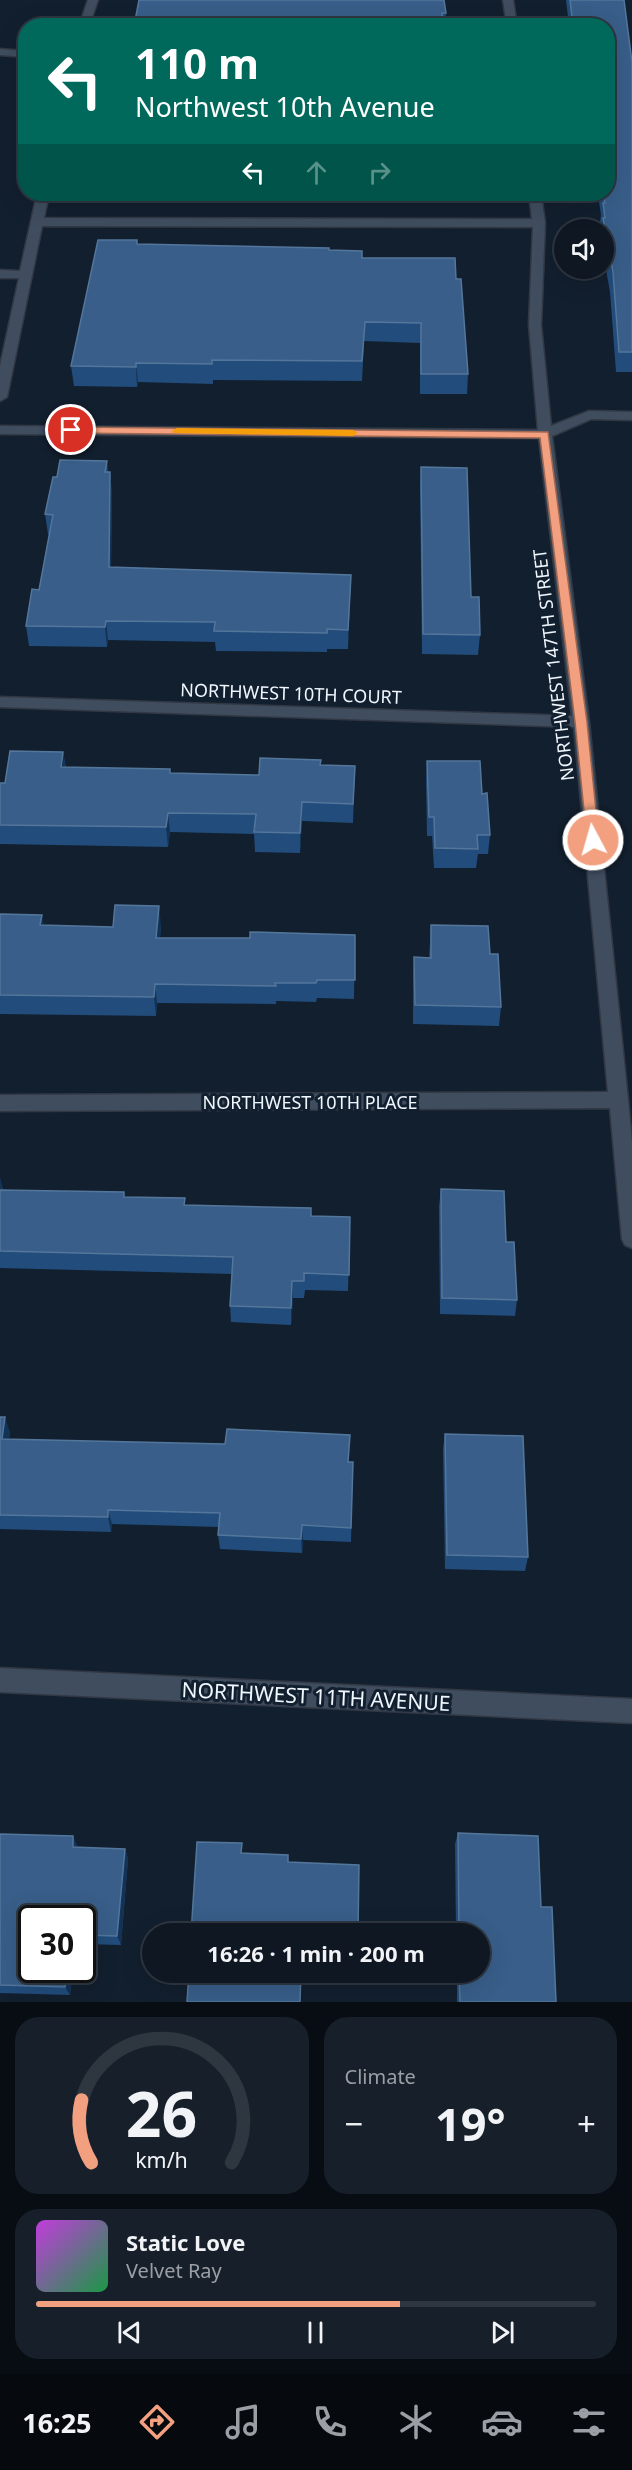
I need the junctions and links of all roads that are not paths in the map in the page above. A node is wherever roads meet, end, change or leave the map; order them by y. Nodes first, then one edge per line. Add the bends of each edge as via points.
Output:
1 (93, 0) edge
2 (508, 0) edge
3 (87, 18) edge
4 (511, 18) edge
5 (0, 52) edge
6 (18, 53) edge
7 (42, 201) edge
8 (536, 201) edge
9 (37, 222) junction
10 (539, 223) junction
11 (0, 274) edge
12 (26, 275) junction
13 (0, 397) edge
14 (632, 416) edge
15 (0, 430) edge
16 (545, 435) junction
17 (0, 702) edge
18 (581, 722) junction
19 (619, 1100) junction
20 (0, 1103) edge
21 (632, 1239) edge
22 (0, 1680) edge
23 (632, 1711) edge

1 - 3 street
2 - 4 street
5 - 6 street
7 - 9 street
8 - 10 street, NORTHWEST 147TH STREET
9 - 10 street
9 - 12 street
10 - 16 street, NORTHWEST 147TH STREET via 535,325
11 - 12 street
12 - 13 street
14 - 16 street via 589,415
15 - 16 street
16 - 18 street, NORTHWEST 147TH STREET
17 - 18 street, NORTHWEST 10TH COURT
18 - 19 street, NORTHWEST 147TH STREET
19 - 20 street, NORTHWEST 10TH PLACE
19 - 21 street, NORTHWEST 147TH STREET
22 - 23 street, NORTHWEST 11TH AVENUE

